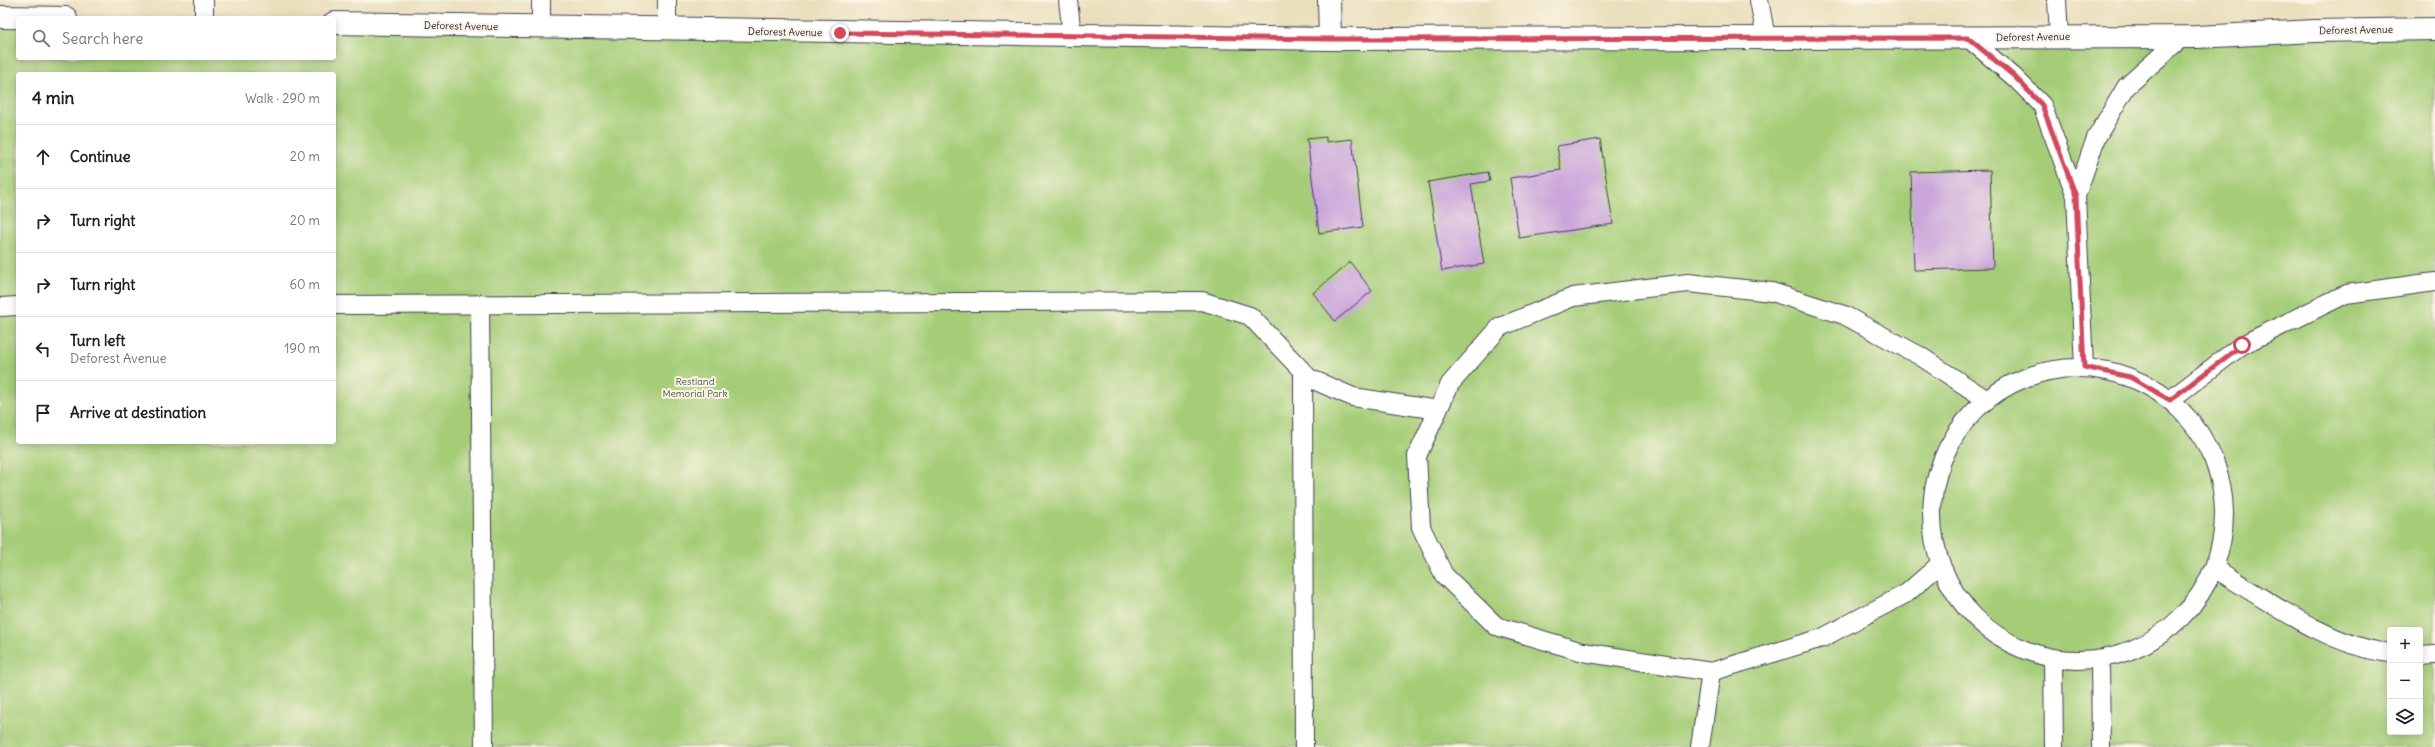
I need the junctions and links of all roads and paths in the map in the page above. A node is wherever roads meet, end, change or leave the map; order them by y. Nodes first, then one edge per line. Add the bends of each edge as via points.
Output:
1 (204, 0) edge
2 (541, 0) edge
3 (667, 0) edge
4 (1068, 0) edge
5 (1329, 0) edge
6 (1759, 0) edge
7 (2057, 0) edge
8 (204, 16) edge
9 (0, 17) edge
10 (16, 17) edge
11 (336, 23) edge
12 (541, 28) junction
13 (2435, 29) edge
14 (667, 30) junction
15 (1072, 36) junction
16 (2184, 36) junction
17 (2059, 37) junction
18 (1766, 38) junction
19 (1968, 38) junction
20 (1330, 39) junction
21 (2076, 196) junction
22 (2435, 282) edge
23 (480, 304) junction
24 (336, 305) edge
25 (16, 306) edge
26 (0, 307) edge
27 (2084, 367) junction
28 (1303, 371) junction
29 (1988, 400) junction
30 (2170, 400) junction
31 (1438, 410) junction
32 (1940, 564) junction
33 (2214, 568) junction
34 (2387, 653) edge
35 (2435, 655) edge
36 (2423, 656) edge
37 (2053, 659) junction
38 (2100, 660) junction
39 (1711, 672) junction
40 (484, 747) edge
41 (1304, 747) edge
42 (1700, 747) edge
43 (2054, 747) edge
44 (2101, 747) edge

1 - 8 lane
2 - 12 lane
3 - 14 lane
4 - 15 lane
5 - 20 street
6 - 18 lane
7 - 17 lane
9 - 10 street
11 - 12 street, Deforest Avenue
12 - 14 street, Deforest Avenue
13 - 16 street, Deforest Avenue
14 - 15 street, Deforest Avenue
15 - 20 street, Deforest Avenue
16 - 17 street, Deforest Avenue
16 - 21 lane via 2126,87 2096,138
17 - 19 street, Deforest Avenue
18 - 19 street, Deforest Avenue
18 - 20 street, Deforest Avenue
19 - 21 lane via 2014,76 2042,105
21 - 27 lane
22 - 30 lane via 2346,294 2242,345
23 - 24 lane
23 - 28 lane via 1202,301 1250,316
23 - 40 lane
25 - 26 lane
27 - 29 lane via 2037,373 1994,394
27 - 30 lane via 2130,377
28 - 31 lane via 1309,378 1353,396
28 - 41 lane
29 - 31 lane via 1920,356 1844,315 1772,292 1688,283 1573,297 1500,327 1450,384
29 - 32 lane via 1960,427 1938,470 1931,518
30 - 33 lane via 2201,434 2220,476 2224,522
31 - 39 lane via 1418,456 1421,527 1444,575 1496,626 1583,652
32 - 37 lane via 1958,599 1984,627 2017,648
32 - 39 lane via 1907,593 1822,638
33 - 34 lane via 2300,621 2369,651
33 - 38 lane via 2188,611 2160,634 2148,643
35 - 36 lane
37 - 38 lane
37 - 43 lane
38 - 44 lane
39 - 42 lane

